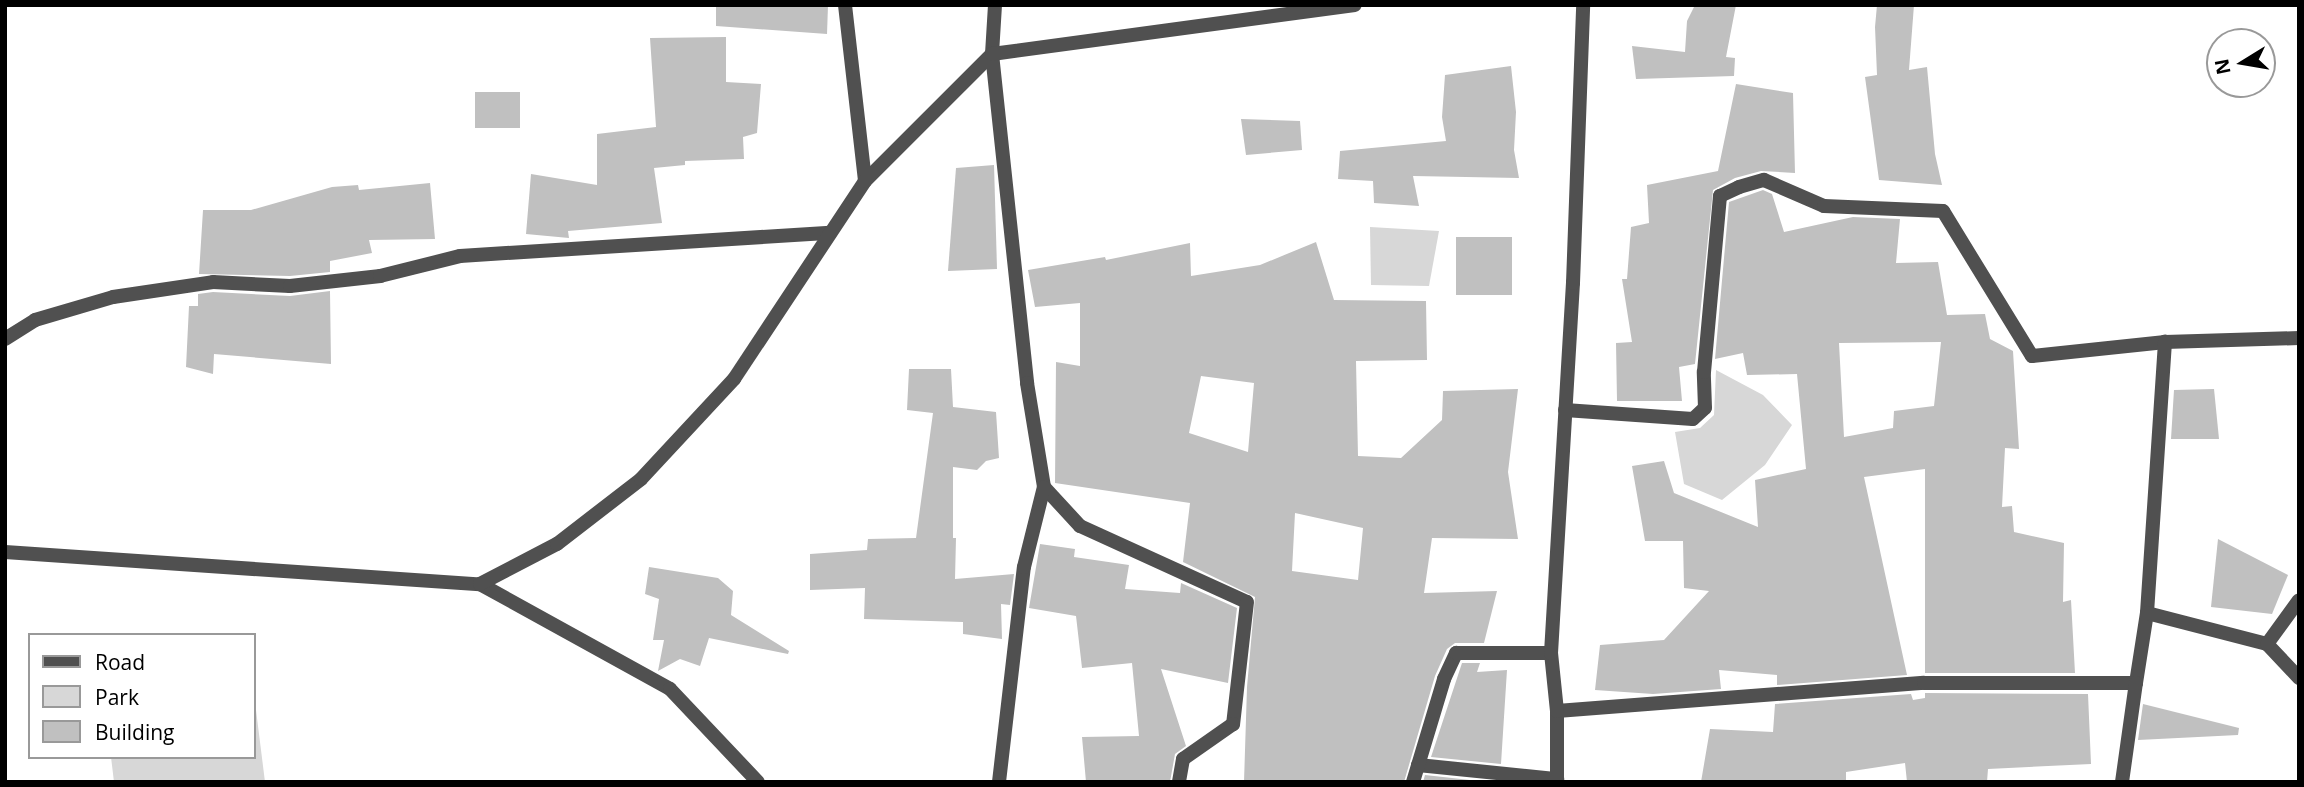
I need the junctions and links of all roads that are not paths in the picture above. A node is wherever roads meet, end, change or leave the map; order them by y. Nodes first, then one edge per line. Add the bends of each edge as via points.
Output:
1 (845, 5) edge
2 (995, 5) edge
3 (1354, 5) edge
4 (1583, 5) edge
5 (992, 54) junction
6 (865, 181) junction
7 (830, 233) junction
8 (2299, 338) edge
9 (5, 340) edge
10 (2165, 342) junction
11 (1565, 410) junction
12 (1044, 487) junction
13 (5, 552) edge
14 (480, 584) junction
15 (2299, 600) edge
16 (2147, 613) junction
17 (2267, 644) junction
18 (1551, 653) junction
19 (2299, 677) edge
20 (2136, 683) junction
21 (1557, 711) junction
22 (1418, 765) junction
23 (1557, 780) edge
24 (758, 782) edge
25 (999, 782) edge
26 (1179, 782) edge
27 (1413, 782) edge
28 (2122, 782) edge

1 - 6 street
2 - 5 street
3 - 5 street
4 - 11 street
5 - 6 street
5 - 12 street via 1027,383
6 - 7 street
7 - 9 street via 460,256 380,276 290,286 213,282 113,297 35,320
7 - 14 street via 734,379 641,479 557,544
8 - 10 street
10 - 11 street via 2032,356 1943,211 1824,206 1763,180 1720,196 1704,372 1705,408 1693,419
10 - 16 street
11 - 18 street
12 - 25 street via 1024,567
12 - 26 street via 1080,526 1247,602 1233,724 1182,759
13 - 14 street
14 - 24 street via 670,689
15 - 17 street
16 - 17 street
16 - 20 street
17 - 19 street
18 - 21 street
18 - 22 street via 1456,653
20 - 21 street via 1924,683
20 - 28 street
21 - 23 street
22 - 23 street
22 - 27 street

